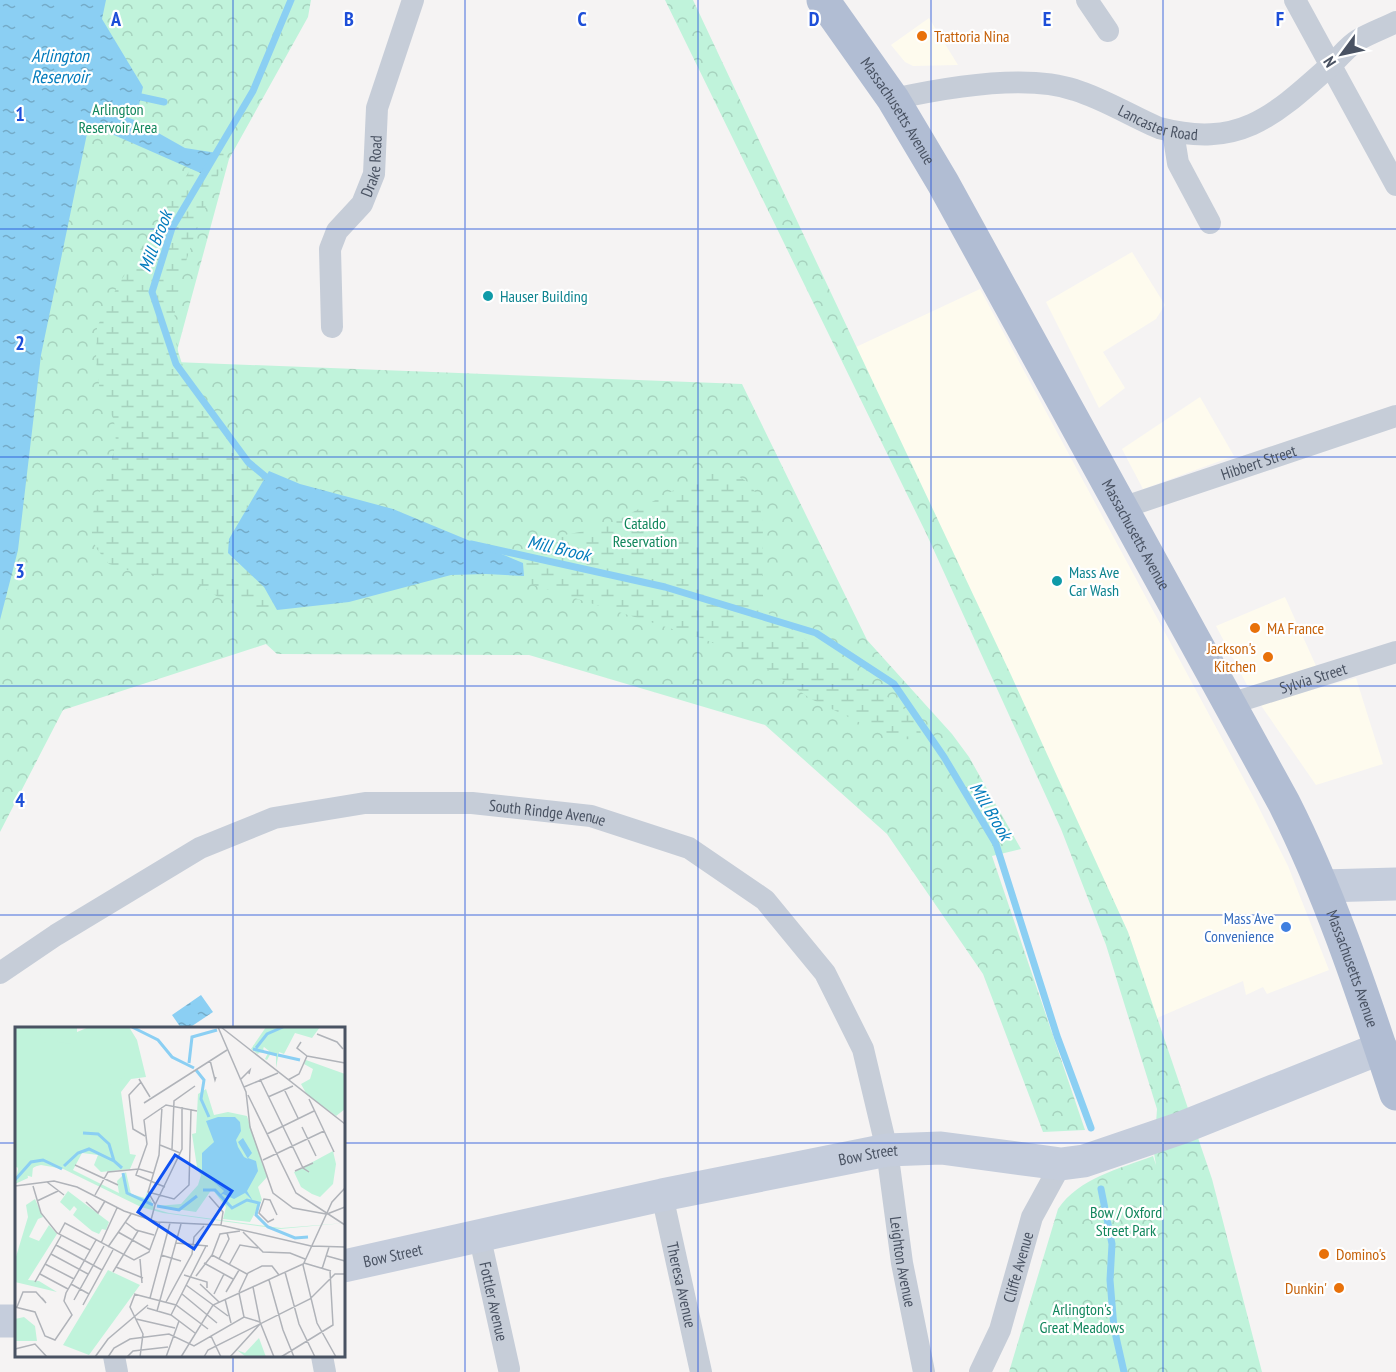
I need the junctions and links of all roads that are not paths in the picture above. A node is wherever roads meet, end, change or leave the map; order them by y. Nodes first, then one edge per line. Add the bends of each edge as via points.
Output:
1 (413, 0) edge
2 (823, 0) edge
3 (1087, 0) edge
4 (1295, 0) edge
5 (1396, 22) edge
6 (1108, 31) dead end
7 (1331, 65) junction
8 (893, 99) junction
9 (1173, 132) junction
10 (1396, 185) edge
11 (1210, 223) dead end
12 (332, 327) dead end
13 (1396, 416) edge
14 (1122, 508) junction
15 (1396, 652) edge
16 (1230, 704) junction
17 (1396, 884) edge
18 (1323, 886) junction
19 (0, 973) edge
20 (1381, 1048) junction
21 (1396, 1094) edge
22 (887, 1150) junction
23 (1061, 1164) junction
24 (662, 1195) junction
25 (479, 1234) junction
26 (345, 1266) edge
27 (114, 1357) edge
28 (322, 1357) edge
29 (509, 1369) dead end
30 (117, 1372) edge
31 (325, 1372) edge
32 (701, 1372) edge
33 (924, 1372) edge
34 (980, 1372) edge

1 - 12 street, Drake Road via 377,108 374,174 362,204 337,231 330,249
2 - 8 main road, Massachusetts Avenue
3 - 6 street
4 - 7 street
5 - 7 street, Lancaster Road via 1357,41
7 - 9 street, Lancaster Road via 1259,123 1196,136
7 - 10 street
8 - 9 street, Lancaster Road via 946,88 1052,85 1075,90
8 - 14 main road, Massachusetts Avenue
9 - 11 street via 1178,163
13 - 14 street, Hibbert Street
14 - 16 main road, Massachusetts Avenue
15 - 16 street, Sylvia Street
16 - 18 main road, Massachusetts Avenue
17 - 18 street
18 - 20 main road, Massachusetts Avenue
19 - 22 street, South Rindge Avenue via 200,848 274,818 364,803 472,803 591,816 689,848 765,900 825,973 862,1049
20 - 21 main road, Massachusetts Avenue
20 - 23 street, Bow Street via 1134,1146
22 - 23 street, Bow Street via 941,1148
22 - 24 street, Bow Street
22 - 33 street, Leighton Avenue via 902,1263
23 - 34 street, Cliffe Avenue via 1032,1217 1000,1330
24 - 25 street, Bow Street
24 - 32 street, Theresa Avenue
25 - 26 street, Bow Street
25 - 29 street, Fottler Avenue
27 - 30 street
28 - 31 street

